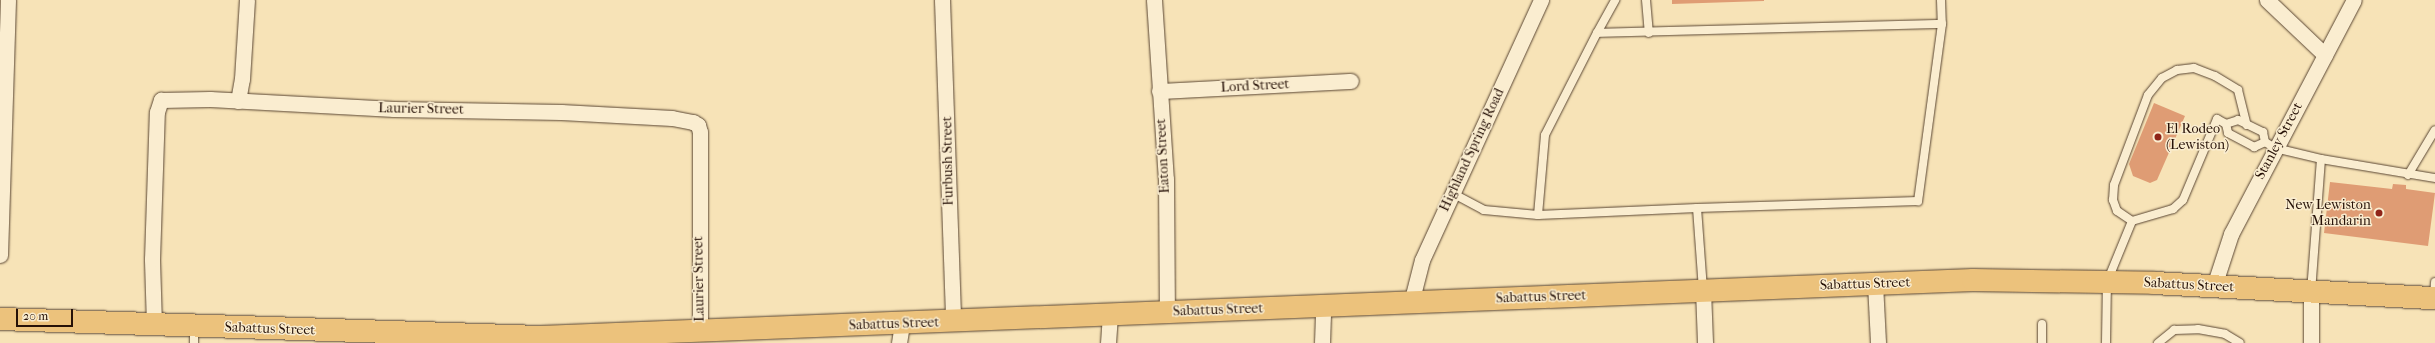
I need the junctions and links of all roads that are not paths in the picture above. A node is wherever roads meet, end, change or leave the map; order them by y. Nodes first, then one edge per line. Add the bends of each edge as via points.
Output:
1 (8, 0) edge
2 (247, 0) edge
3 (942, 0) edge
4 (1154, 0) edge
5 (1542, 0) edge
6 (1615, 0) edge
7 (1646, 0) edge
8 (1941, 0) edge
9 (2267, 0) edge
10 (2354, 0) edge
11 (1942, 24) junction
12 (1597, 33) junction
13 (1649, 33) junction
14 (2325, 55) junction
15 (1351, 81) dead end
16 (1159, 91) junction
17 (238, 101) junction
18 (2226, 124) junction
19 (2247, 125) junction
20 (2435, 130) edge
21 (2270, 145) junction
22 (2321, 159) junction
23 (2408, 175) junction
24 (2435, 178) edge
25 (1452, 193) junction
26 (1696, 208) junction
27 (1538, 215) junction
28 (2132, 221) junction
29 (0, 255) edge
30 (2107, 282) junction
31 (1875, 283) junction
32 (2214, 286) junction
33 (1703, 290) junction
34 (2311, 292) junction
35 (2435, 293) edge
36 (1411, 303) junction
37 (1323, 306) junction
38 (1167, 312) junction
39 (1110, 315) junction
40 (0, 320) edge
41 (953, 322) junction
42 (154, 324) junction
43 (2042, 324) dead end
44 (700, 332) junction
45 (900, 333) edge
46 (194, 334) edge
47 (676, 338) edge
48 (512, 340) edge
49 (1108, 343) edge
50 (1322, 343) edge
51 (1706, 343) edge
52 (1878, 343) edge
53 (2042, 343) edge
54 (2106, 343) edge
55 (2158, 343) edge
56 (2240, 343) edge
57 (2311, 343) edge

1 - 29 street
2 - 17 street via 242,79
3 - 41 street, Furbush Street
4 - 16 street, Eaton Street
5 - 25 street, Highland Spring Road
6 - 12 lane
7 - 13 lane
8 - 11 lane
9 - 14 street
10 - 14 street, Stanley Street
11 - 13 lane
11 - 26 lane via 1918,201
12 - 13 lane
12 - 27 lane via 1545,135
14 - 21 street, Stanley Street
15 - 16 street, Lord Street
16 - 38 street, Eaton Street via 1166,179
17 - 42 street, Laurier Street via 168,99 161,100 158,105 152,260
17 - 44 street, Laurier Street via 394,109 561,112 672,118 693,122 698,125 700,132
18 - 19 lane via 2238,120
18 - 21 lane via 2228,133 2254,147
18 - 28 lane via 2217,119 2183,200 2173,209
19 - 21 lane via 2263,132
19 - 28 lane via 2238,90 2215,76 2194,68 2177,70 2162,78 2148,96 2114,185 2113,200 2117,211
20 - 23 lane
21 - 22 lane
21 - 32 street, Stanley Street via 2231,234
22 - 23 lane
22 - 34 lane
23 - 24 lane
25 - 27 lane via 1484,210
25 - 36 street, Highland Spring Road via 1422,260
26 - 27 lane
26 - 33 lane
28 - 30 lane
30 - 31 main road, Sabattus Street via 1973,280
30 - 32 main road, Sabattus Street
30 - 54 lane
31 - 33 main road, Sabattus Street
31 - 52 street
32 - 34 main road, Sabattus Street
33 - 36 main road, Sabattus Street
33 - 51 street
34 - 35 main road, Sabattus Street
34 - 57 street
36 - 37 main road, Sabattus Street
37 - 38 main road, Sabattus Street
37 - 50 street
38 - 39 main road, Sabattus Street
39 - 41 main road, Sabattus Street
39 - 49 street
40 - 42 main road, Sabattus Street
41 - 45 main road, Sabattus Street
42 - 46 main road, Sabattus Street
43 - 53 lane
44 - 45 main road, Sabattus Street
44 - 47 main road, Sabattus Street
46 - 48 main road, Sabattus Street via 361,335
47 - 48 main road, Sabattus Street
55 - 56 lane via 2174,330 2198,329 2225,334

